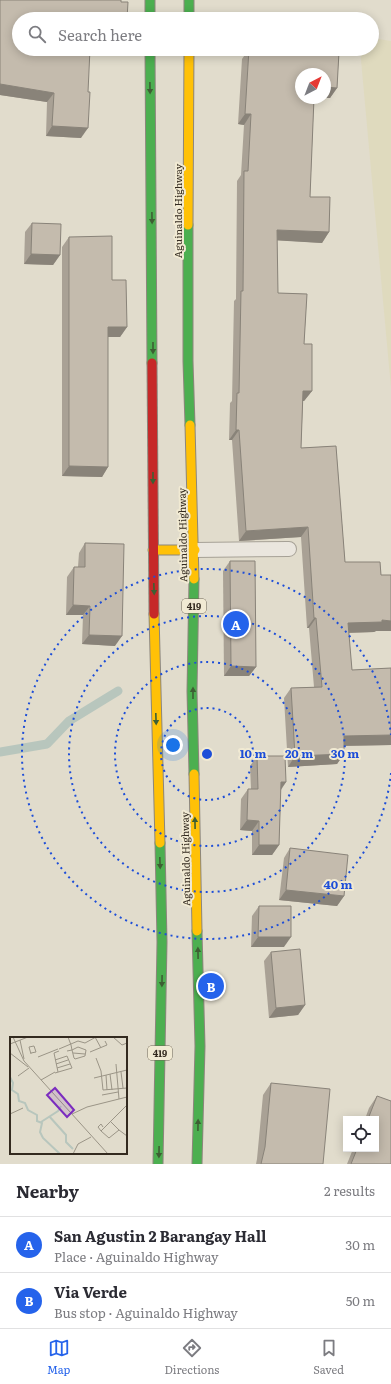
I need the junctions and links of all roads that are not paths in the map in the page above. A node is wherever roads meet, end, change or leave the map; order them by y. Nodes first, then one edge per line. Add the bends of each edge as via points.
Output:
1 (150, 0) edge
2 (189, 0) edge
3 (150, 12) edge
4 (189, 12) edge
5 (150, 56) edge
6 (189, 56) edge
7 (289, 549) dead end
8 (153, 550) junction
9 (195, 550) junction
10 (158, 1164) edge
11 (197, 1164) edge

1 - 3 highway
2 - 4 highway
5 -> 8 highway, 419 via 156,330
6 - 9 highway, Aguinaldo Highway / 419 via 184,332
7 - 9 lane
8 - 9 highway
8 -> 10 highway, 419 via 162,942
11 -> 9 highway, Aguinaldo Highway / 419 via 200,1046 192,691

